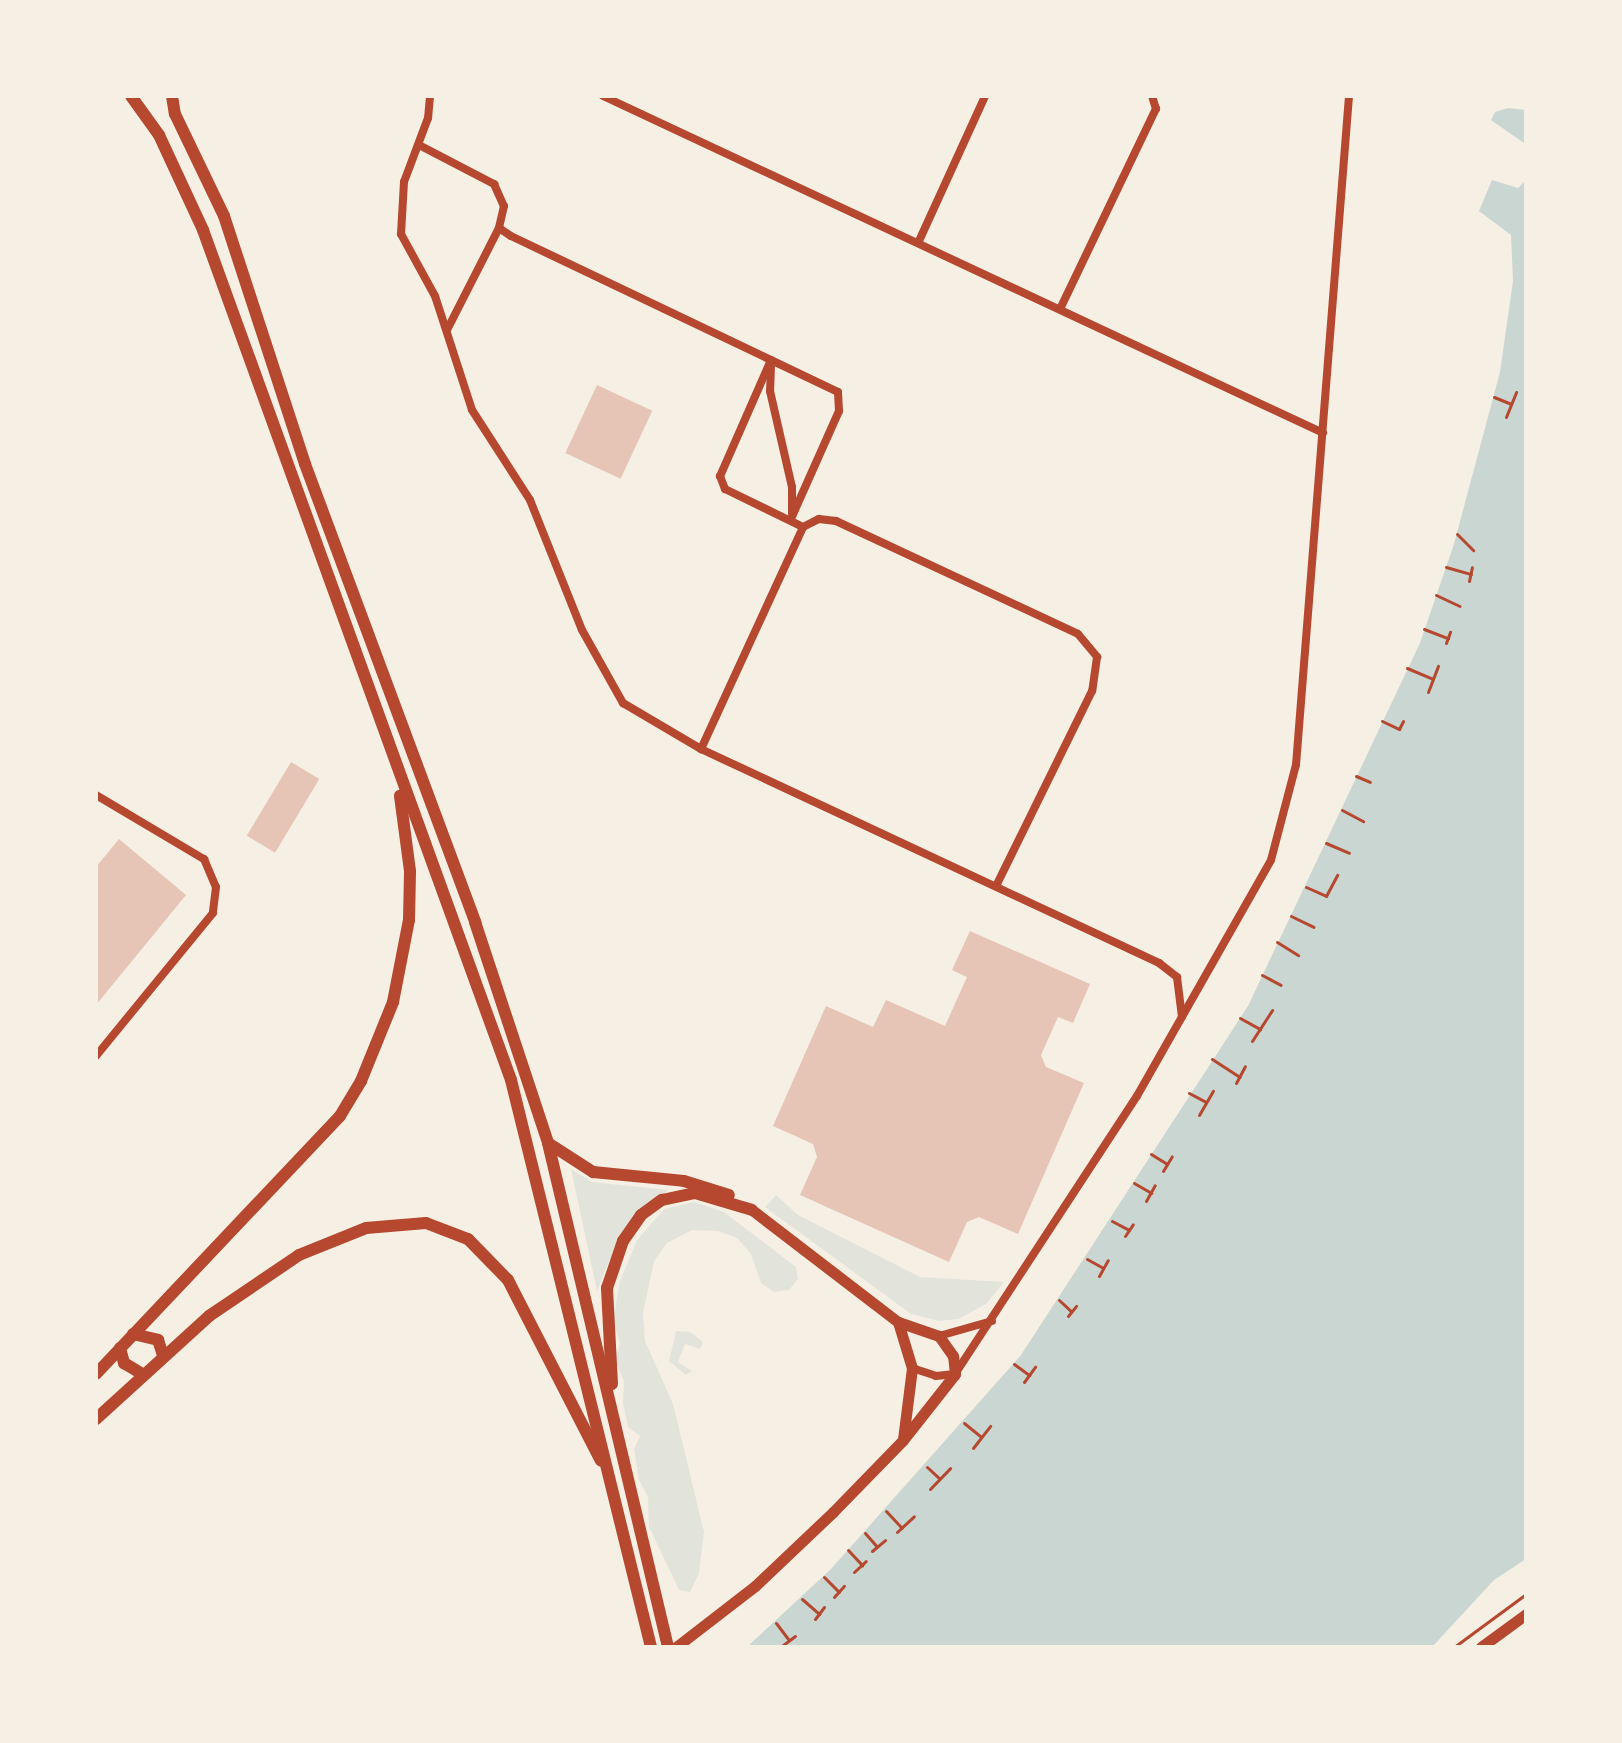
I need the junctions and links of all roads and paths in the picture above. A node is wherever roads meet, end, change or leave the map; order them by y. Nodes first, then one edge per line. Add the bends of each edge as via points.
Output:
1 (131, 96) edge
2 (172, 96) edge
3 (430, 96) edge
4 (603, 96) edge
5 (985, 96) edge
6 (1152, 96) edge
7 (1349, 96) edge
8 (620, 100) edge
9 (419, 145) junction
10 (499, 228) junction
11 (919, 241) junction
12 (1061, 307) junction
13 (447, 330) junction
14 (771, 360) junction
15 (1516, 392) dead end
16 (1494, 397) dead end
17 (1511, 404) junction
18 (1506, 417) dead end
19 (1323, 433) junction
20 (791, 519) junction
21 (803, 527) junction
22 (1457, 534) dead end
23 (1473, 550) dead end
24 (1446, 567) dead end
25 (1472, 567) dead end
26 (1471, 574) junction
27 (1469, 581) dead end
28 (1436, 595) dead end
29 (1460, 606) dead end
30 (1424, 629) dead end
31 (1450, 632) dead end
32 (1438, 666) dead end
33 (1407, 668) dead end
34 (1433, 679) junction
35 (1428, 692) dead end
36 (1382, 721) dead end
37 (1403, 721) dead end
38 (701, 749) junction
39 (1356, 776) dead end
40 (398, 777) junction
41 (1370, 782) dead end
42 (96, 795) edge
43 (1342, 810) dead end
44 (1363, 821) dead end
45 (1326, 843) dead end
46 (1349, 853) dead end
47 (1337, 875) dead end
48 (996, 886) junction
49 (1306, 887) dead end
50 (1291, 916) dead end
51 (1314, 927) dead end
52 (1277, 942) dead end
53 (1298, 955) dead end
54 (1262, 975) dead end
55 (1281, 985) dead end
56 (1272, 1010) dead end
57 (1240, 1018) dead end
58 (1182, 1021) junction
59 (1260, 1029) junction
60 (1252, 1041) dead end
61 (96, 1056) edge
62 (1212, 1059) dead end
63 (1245, 1066) dead end
64 (1240, 1077) junction
65 (1236, 1083) dead end
66 (1213, 1091) dead end
67 (1189, 1093) dead end
68 (1206, 1102) junction
69 (1199, 1115) dead end
70 (548, 1143) junction
71 (1151, 1154) dead end
72 (1172, 1156) dead end
73 (1167, 1164) junction
74 (1163, 1171) dead end
75 (1134, 1183) dead end
76 (1155, 1185) dead end
77 (1151, 1193) junction
78 (1146, 1201) dead end
79 (752, 1210) junction
80 (1112, 1221) dead end
81 (1133, 1224) dead end
82 (1129, 1230) junction
83 (1125, 1236) dead end
84 (1087, 1259) dead end
85 (1108, 1260) dead end
86 (1103, 1268) junction
87 (1099, 1276) dead end
88 (1059, 1300) dead end
89 (1076, 1306) dead end
90 (1071, 1311) junction
91 (1068, 1316) dead end
92 (992, 1321) junction
93 (898, 1322) junction
94 (133, 1334) junction
95 (939, 1336) junction
96 (120, 1348) junction
97 (163, 1355) junction
98 (1014, 1364) dead end
99 (1035, 1367) dead end
100 (912, 1368) junction
101 (96, 1374) edge
102 (142, 1374) junction
103 (955, 1374) junction
104 (1029, 1375) junction
105 (1024, 1382) dead end
106 (96, 1419) edge
107 (615, 1422) junction
108 (964, 1423) dead end
109 (990, 1426) dead end
110 (981, 1437) junction
111 (903, 1440) junction
112 (973, 1448) dead end
113 (927, 1467) dead end
114 (950, 1468) dead end
115 (940, 1479) junction
116 (613, 1486) junction
117 (930, 1489) dead end
118 (886, 1511) dead end
119 (914, 1516) dead end
120 (902, 1528) junction
121 (897, 1532) dead end
122 (865, 1533) dead end
123 (885, 1540) dead end
124 (877, 1547) junction
125 (848, 1550) dead end
126 (872, 1551) dead end
127 (854, 1572) dead end
128 (824, 1577) dead end
129 (844, 1586) dead end
130 (839, 1592) junction
131 (1526, 1594) edge
132 (834, 1597) dead end
133 (802, 1599) dead end
134 (824, 1607) dead end
135 (819, 1614) junction
136 (1526, 1614) edge
137 (815, 1619) dead end
138 (776, 1623) dead end
139 (795, 1636) dead end
140 (789, 1640) junction
141 (783, 1645) dead end
142 (651, 1647) edge
143 (668, 1647) edge
144 (676, 1647) edge
145 (1454, 1647) edge
146 (1481, 1647) edge

1 - 40 main road via 159,135 203,230
2 - 70 main road via 175,114 224,216 305,464 475,922
3 - 9 street
4 - 8 street
5 - 11 street
6 - 12 street via 1156,109
7 - 19 street
8 - 11 street
9 - 10 street via 494,184 504,206
9 - 13 street via 404,182 401,234
10 - 13 street
10 - 14 street
11 - 12 street
12 - 19 street
13 - 38 street via 472,410 530,500 606,679 623,703 648,722
14 - 20 street via 770,391 792,487
14 - 20 street via 841,397
14 - 20 street via 720,476 725,489
15 - 17 path
16 - 17 path
17 - 18 path
19 - 58 street via 1298,750 1283,820 1254,896
20 - 21 street
21 - 38 street
21 - 48 street via 819,519 836,521 1078,634 1097,657 1092,691
22 - 23 path
24 - 26 path
25 - 26 path
26 - 27 path
28 - 29 path
30 - 31 path via 1447,641
32 - 34 path
33 - 34 path
34 - 35 path
36 - 37 path via 1399,729
38 - 48 street
39 - 41 path
40 - 94 main road via 410,871 409,920 403,963 379,1045 340,1116
40 - 116 main road via 511,1080
42 - 61 street via 204,859 216,887 213,913
43 - 44 path
45 - 46 path
47 - 49 path via 1326,896
48 - 58 street via 1159,963 1177,977 1183,991
50 - 51 path
52 - 53 path
54 - 55 path
56 - 59 path
57 - 59 path
58 - 92 street
59 - 60 path
62 - 64 path
63 - 64 path
64 - 65 path
66 - 68 path
67 - 68 path
68 - 69 path
70 - 79 main road via 593,1172 709,1185
70 - 107 main road
71 - 73 path
72 - 73 path
73 - 74 path
75 - 77 path
76 - 77 path
77 - 78 path
79 - 93 main road
79 - 107 main road via 695,1193 679,1195 641,1215 623,1241 607,1288
80 - 82 path
81 - 82 path
82 - 83 path
84 - 86 path
85 - 86 path
86 - 87 path
88 - 90 path
89 - 90 path
90 - 91 path
92 - 95 street
92 - 103 street
93 - 95 main road
93 - 100 main road
94 - 96 main road
94 - 97 main road via 158,1340
95 - 103 main road via 953,1356
96 - 101 main road
96 - 102 main road via 124,1363
97 - 102 main road
97 - 116 main road via 247,1288 333,1239 397,1224 447,1228 488,1254 508,1280
98 - 104 path
99 - 104 path
100 - 103 street via 936,1376
100 - 111 main road
102 - 106 main road
103 - 111 main road
104 - 105 path
107 - 143 main road
108 - 110 path
109 - 110 path
110 - 112 path
111 - 144 main road via 755,1586
113 - 115 path
114 - 115 path
115 - 117 path
116 - 142 main road
118 - 120 path
119 - 120 path
120 - 121 path
122 - 124 path
123 - 124 path
124 - 126 path
125 - 127 path via 864,1563
128 - 130 path
129 - 130 path
130 - 132 path
131 - 145 path
133 - 135 path
134 - 135 path
135 - 137 path
136 - 146 main road
138 - 140 path
139 - 140 path
140 - 141 path

